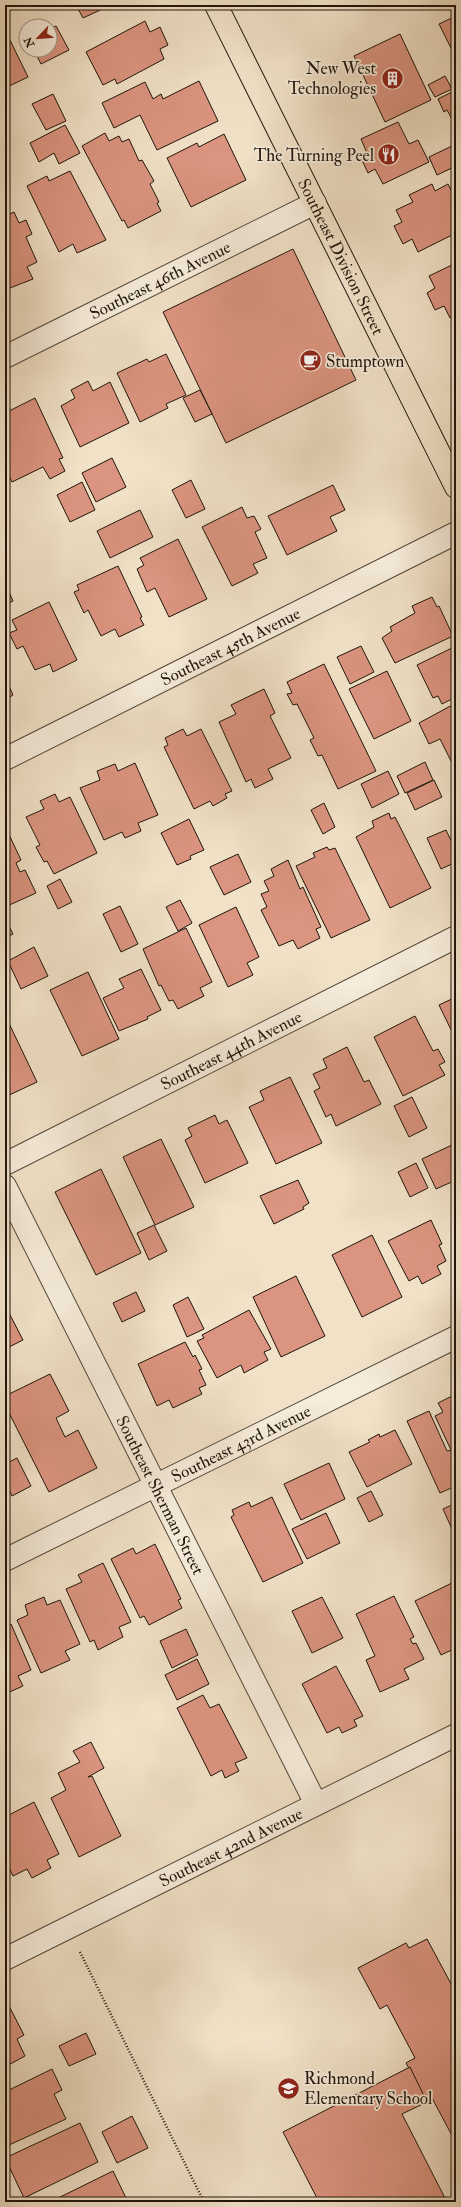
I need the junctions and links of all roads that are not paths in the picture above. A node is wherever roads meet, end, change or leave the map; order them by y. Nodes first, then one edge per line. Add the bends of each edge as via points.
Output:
1 (216, 5) edge
2 (315, 203) junction
3 (5, 357) edge
4 (456, 488) edge
5 (456, 533) edge
6 (5, 759) edge
7 (456, 937) edge
8 (5, 1164) edge
9 (5, 1186) edge
10 (456, 1337) edge
11 (156, 1487) junction
12 (5, 1560) edge
13 (456, 1735) edge
14 (316, 1804) junction
15 (5, 1959) edge

1 - 2 main road, Southeast Division Street
2 - 3 street, Southeast 46th Avenue
2 - 4 main road, Southeast Division Street
5 - 6 street, Southeast 45th Avenue
7 - 8 street, Southeast 44th Avenue
9 - 11 street, Southeast Sherman Street
10 - 11 street, Southeast 43rd Avenue
11 - 12 street, Southeast 43rd Avenue
11 - 14 street, Southeast Sherman Street
13 - 14 street, Southeast 42nd Avenue
14 - 15 street, Southeast 42nd Avenue

